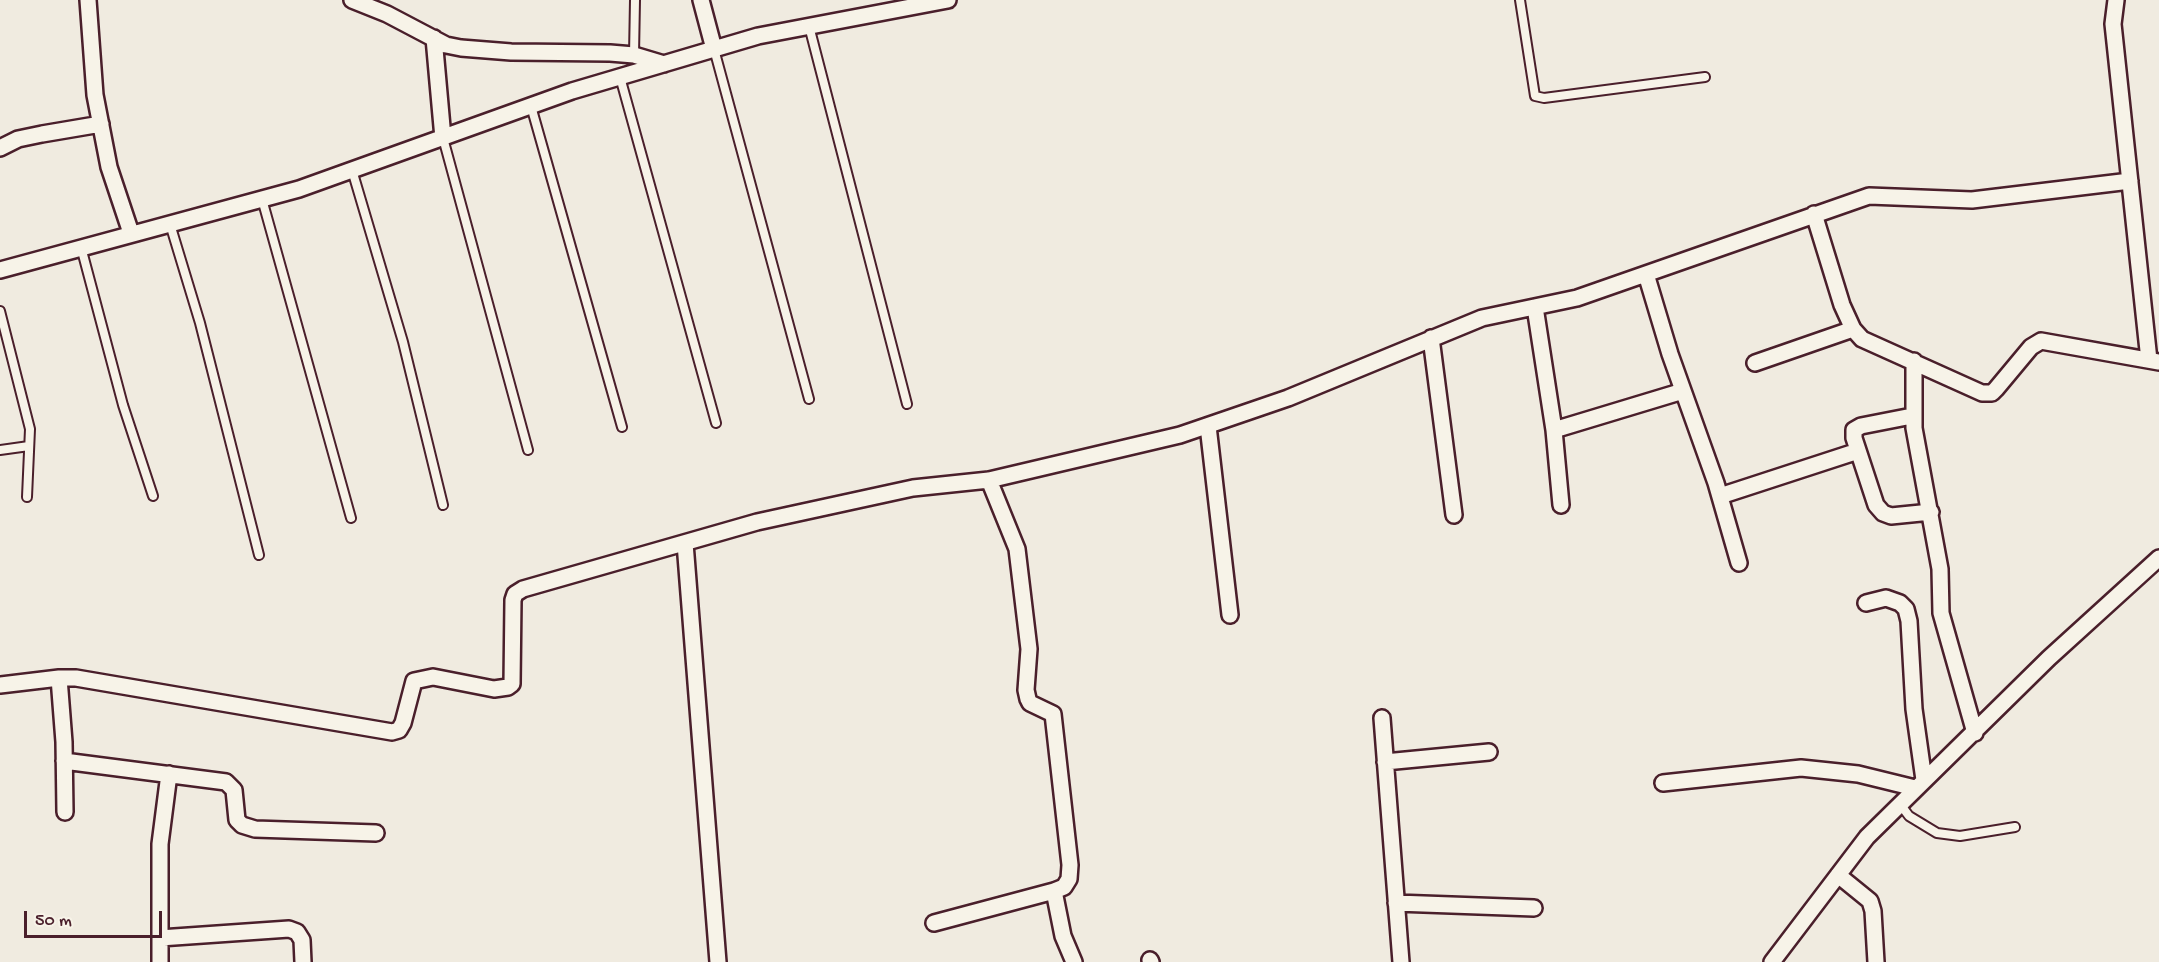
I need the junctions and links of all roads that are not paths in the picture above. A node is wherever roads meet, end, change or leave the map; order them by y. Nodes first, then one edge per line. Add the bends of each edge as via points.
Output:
1 (88, 0) edge
2 (352, 0) edge
3 (635, 0) edge
4 (701, 0) edge
5 (948, 0) edge
6 (1520, 0) edge
7 (2116, 0) edge
8 (374, 4) edge
9 (809, 26) junction
10 (434, 38) junction
11 (714, 49) junction
12 (634, 56) junction
13 (664, 64) junction
14 (621, 77) junction
15 (1705, 77) dead end
16 (531, 106) junction
17 (100, 124) junction
18 (443, 138) junction
19 (0, 148) edge
20 (352, 170) junction
21 (2130, 181) junction
22 (262, 199) junction
23 (1814, 214) junction
24 (169, 222) junction
25 (130, 233) junction
26 (81, 247) junction
27 (0, 270) edge
28 (1646, 274) junction
29 (1535, 308) junction
30 (0, 311) edge
31 (1853, 329) junction
32 (1431, 338) junction
33 (1914, 361) junction
34 (2154, 361) edge
35 (1755, 363) dead end
36 (1683, 391) junction
37 (809, 399) dead end
38 (907, 404) dead end
39 (1912, 416) junction
40 (716, 423) dead end
41 (1208, 426) junction
42 (622, 427) dead end
43 (1554, 430) junction
44 (29, 446) junction
45 (0, 450) edge
46 (528, 450) dead end
47 (1858, 451) junction
48 (988, 480) junction
49 (153, 496) dead end
50 (1720, 496) junction
51 (27, 497) dead end
52 (443, 506) dead end
53 (1561, 506) dead end
54 (1931, 512) junction
55 (1454, 515) dead end
56 (351, 518) dead end
57 (685, 543) junction
58 (259, 555) dead end
59 (2159, 558) edge
60 (1739, 563) dead end
61 (1866, 603) dead end
62 (1230, 615) dead end
63 (58, 678) junction
64 (0, 685) edge
65 (1382, 718) dead end
66 (1976, 733) junction
67 (1489, 752) dead end
68 (64, 761) junction
69 (1385, 762) junction
70 (169, 774) junction
71 (1663, 783) dead end
72 (1919, 784) junction
73 (1900, 804) junction
74 (64, 812) dead end
75 (2015, 827) dead end
76 (376, 833) dead end
77 (1838, 875) junction
78 (1054, 891) junction
79 (1396, 903) junction
80 (1534, 908) dead end
81 (934, 923) dead end
82 (160, 938) junction
83 (159, 962) edge
84 (303, 962) edge
85 (718, 962) edge
86 (1074, 962) edge
87 (1401, 962) edge
88 (1772, 962) edge
89 (1876, 962) edge

1 - 17 street
2 - 8 street
3 - 12 lane
4 - 11 street
5 - 9 street
6 - 15 lane via 1535,96
7 - 21 street via 2113,24
8 - 10 street
9 - 11 street
9 - 38 lane
10 - 12 street via 460,48
10 - 18 street
11 - 13 street
11 - 37 lane
12 - 13 street
13 - 14 street
14 - 16 street
14 - 40 lane
16 - 18 street
16 - 42 lane
17 - 19 street via 26,137
17 - 25 street
18 - 20 street
18 - 46 lane
20 - 22 street
20 - 52 lane via 403,342
21 - 23 street via 1972,200 1869,196
21 - 34 street
22 - 24 street
22 - 56 lane
23 - 28 street
23 - 31 street
24 - 25 street
24 - 58 lane via 200,323
25 - 26 street
26 - 27 street
26 - 49 lane via 123,405
28 - 29 street
28 - 36 street
29 - 32 street via 1482,318
29 - 43 street
30 - 44 lane via 30,429
31 - 33 street via 1862,339
31 - 35 street
32 - 41 street via 1288,398
32 - 55 street
33 - 34 street via 1988,393 2041,341
33 - 39 street
36 - 43 street
36 - 50 street
39 - 47 street via 1854,430
39 - 54 street
41 - 48 street
41 - 62 street
43 - 53 street
44 - 45 lane
44 - 51 lane
47 - 50 street
47 - 54 street via 1876,505 1883,513 1891,516
48 - 57 street via 914,488 757,522
48 - 78 street via 1017,549 1029,649 1028,699 1053,714 1070,865 1069,879 1064,887
50 - 60 street
54 - 66 street via 1940,569 1941,613
57 - 63 street via 515,594 512,684 494,689 433,677 414,681 403,723 392,732 122,684
57 - 85 street
59 - 66 street via 2049,658
61 - 72 street via 1886,598 1900,603 1910,621
63 - 64 street
63 - 68 street
65 - 69 street
66 - 72 street
67 - 69 street
68 - 70 street
68 - 74 street
69 - 79 street
70 - 76 street via 232,785 237,820 255,829
70 - 82 street via 160,844
71 - 72 street via 1801,768
72 - 73 street
73 - 75 lane via 1909,816 1937,833 1960,836
73 - 77 street via 1867,837
77 - 88 street
77 - 89 street via 1870,901 1874,911
78 - 81 street
78 - 86 street via 1063,936
79 - 80 street
79 - 87 street
82 - 83 street
82 - 84 street via 289,929 302,940

